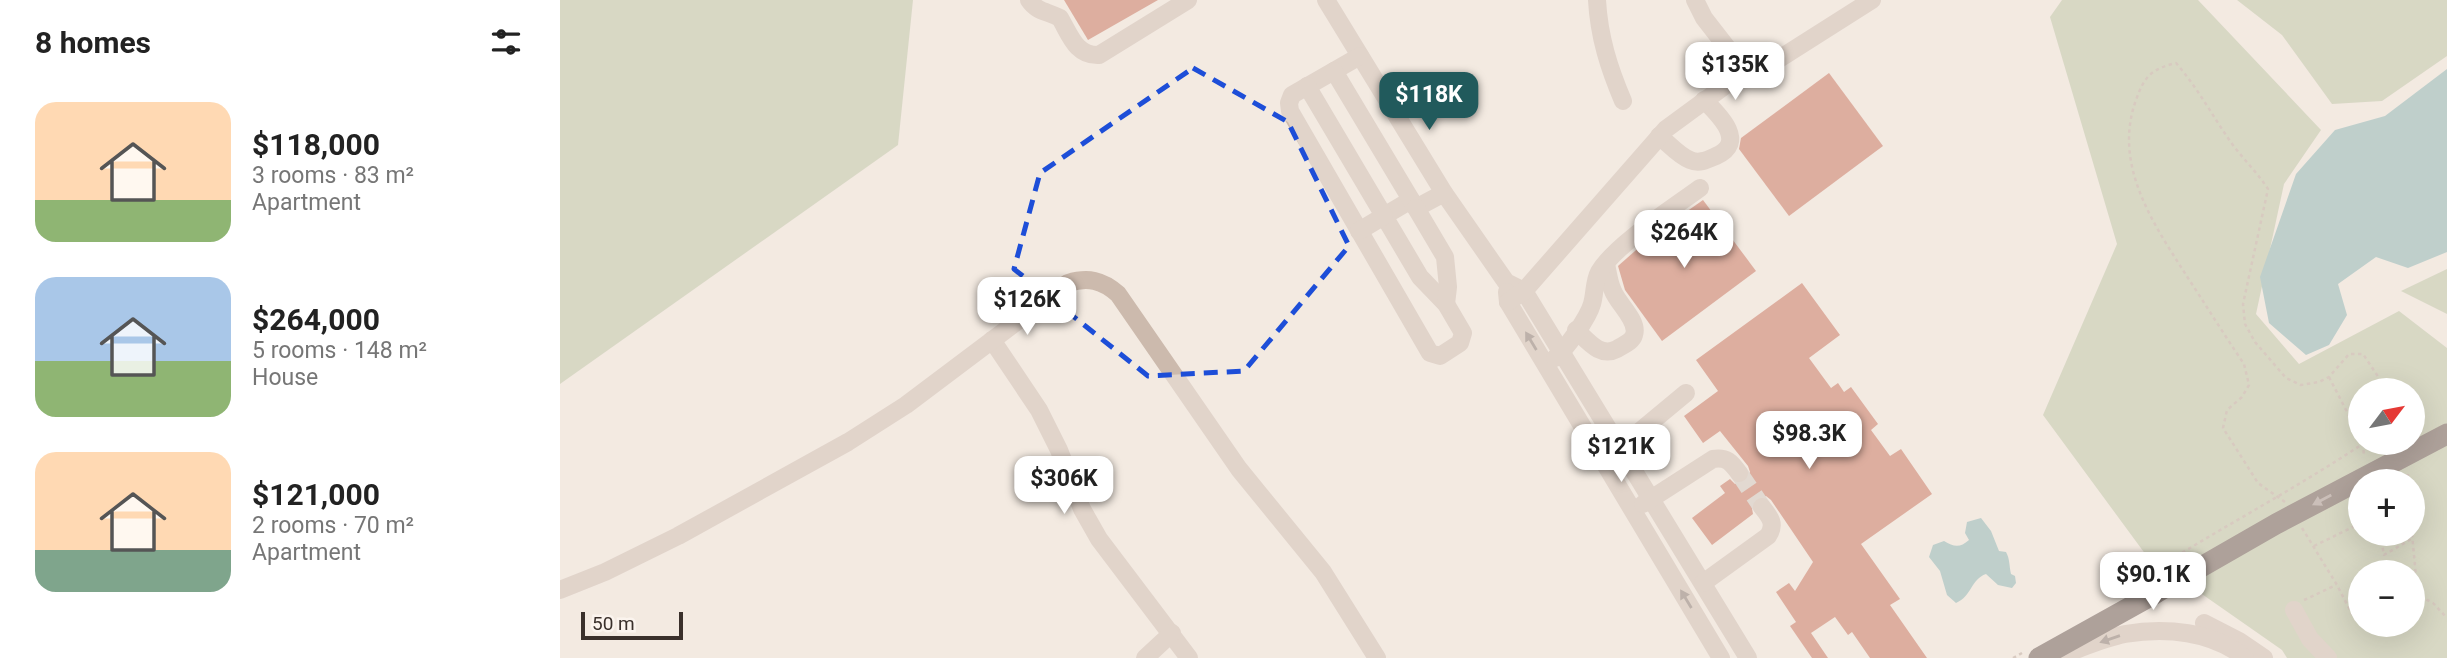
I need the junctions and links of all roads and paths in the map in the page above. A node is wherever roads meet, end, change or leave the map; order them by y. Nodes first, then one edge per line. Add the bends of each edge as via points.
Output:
1 (1028, 0) edge
2 (1188, 0) edge
3 (1326, 0) edge
4 (1597, 0) edge
5 (1695, 0) edge
6 (1872, 0) edge
7 (1360, 55) junction
8 (1334, 71) junction
9 (1746, 72) junction
10 (1307, 86) junction
11 (1704, 100) junction
12 (1623, 101) dead end
13 (1660, 136) junction
14 (1700, 188) dead end
15 (1444, 193) junction
16 (1414, 204) junction
17 (1384, 216) junction
18 (1359, 231) junction
19 (1606, 264) junction
20 (1506, 282) junction
21 (1524, 291) junction
22 (1508, 302) junction
23 (1446, 304) junction
24 (1576, 330) junction
25 (992, 340) junction
26 (1562, 352) junction
27 (1546, 366) junction
28 (2329, 377) junction
29 (2379, 378) edge
30 (1686, 393) dead end
31 (2348, 414) edge
32 (2447, 434) edge
33 (1620, 447) junction
34 (2348, 454) edge
35 (1739, 473) tunnel mouth
36 (2276, 496) junction
37 (1653, 499) junction
38 (2286, 502) dead end
39 (1762, 506) tunnel mouth
40 (1632, 510) junction
41 (2300, 524) dead end
42 (2348, 529) edge
43 (2314, 546) junction
44 (2382, 546) edge
45 (2398, 546) edge
46 (1703, 583) junction
47 (2337, 584) junction
48 (560, 590) edge
49 (2122, 591) dead end
50 (2425, 599) edge
51 (2348, 606) edge
52 (2294, 610) joint
53 (2447, 618) edge
54 (2204, 622) dead end
55 (1172, 633) junction
56 (2031, 655) edge
57 (1145, 658) edge
58 (1189, 658) edge
59 (1377, 658) edge
60 (1721, 658) edge
61 (1748, 658) edge
62 (2013, 658) edge
63 (2052, 658) edge
64 (2245, 658) edge
65 (2264, 658) edge
66 (2328, 658) edge

1 - 2 street via 1041,12 1060,18 1080,51 1099,55
3 - 7 street
4 - 12 street via 1598,30
5 - 9 street
6 - 9 street via 1768,65
7 - 8 street
7 - 15 street
8 - 10 street
8 - 16 street
9 - 11 street
10 - 17 street
10 - 18 street via 1292,95 1290,111
11 - 13 street
11 - 13 street via 1726,124 1730,136 1723,154 1699,162 1688,159
13 - 21 street
14 - 19 street via 1617,250
15 - 16 street
15 - 20 street
16 - 17 street
16 - 23 street via 1445,257
17 - 18 street
17 - 23 street via 1420,277
18 - 23 street via 1435,356 1463,339
19 - 24 street via 1598,274 1592,305
19 - 24 street via 1613,292 1635,333 1610,353 1602,352
20 - 21 street
20 - 22 street
21 - 22 street
21 - 26 street
27 -> 22 street
24 - 26 street
25 - 48 street via 848,442 678,536
25 - 55 street via 1039,410 1099,539
25 - 59 street via 1068,284 1081,279 1108,285 1239,469 1323,572
26 - 27 street
26 - 33 street
27 - 40 street
28 - 29 path via 2349,354 2363,354
28 - 31 path
28 - 36 path via 2301,385 2286,378 2245,324 2243,304 2268,189 2190,79 2176,64 2158,67 2142,82 2132,110 2128,148 2138,187 2149,217 2244,364 2249,384 2227,410 2223,428 2258,483
30 - 33 street
32 -> 56 highway, bridge via 2154,594
33 - 37 street
34 - 36 path
35 - 37 street via 1724,458 1713,459
36 - 38 path
36 - 49 path
37 - 40 street
37 - 46 street
39 - 46 street via 1772,520 1768,536
60 -> 40 street
41 - 43 path
42 - 43 path
43 - 47 path
44 - 45 path via 2384,555
46 - 61 street
47 - 51 path
47 - 52 path
50 - 53 path
52 - 66 street
54 - 65 street
55 - 57 street
55 - 58 street
56 - 62 path
64 -> 63 street via 2213,640 2158,631 2123,635

